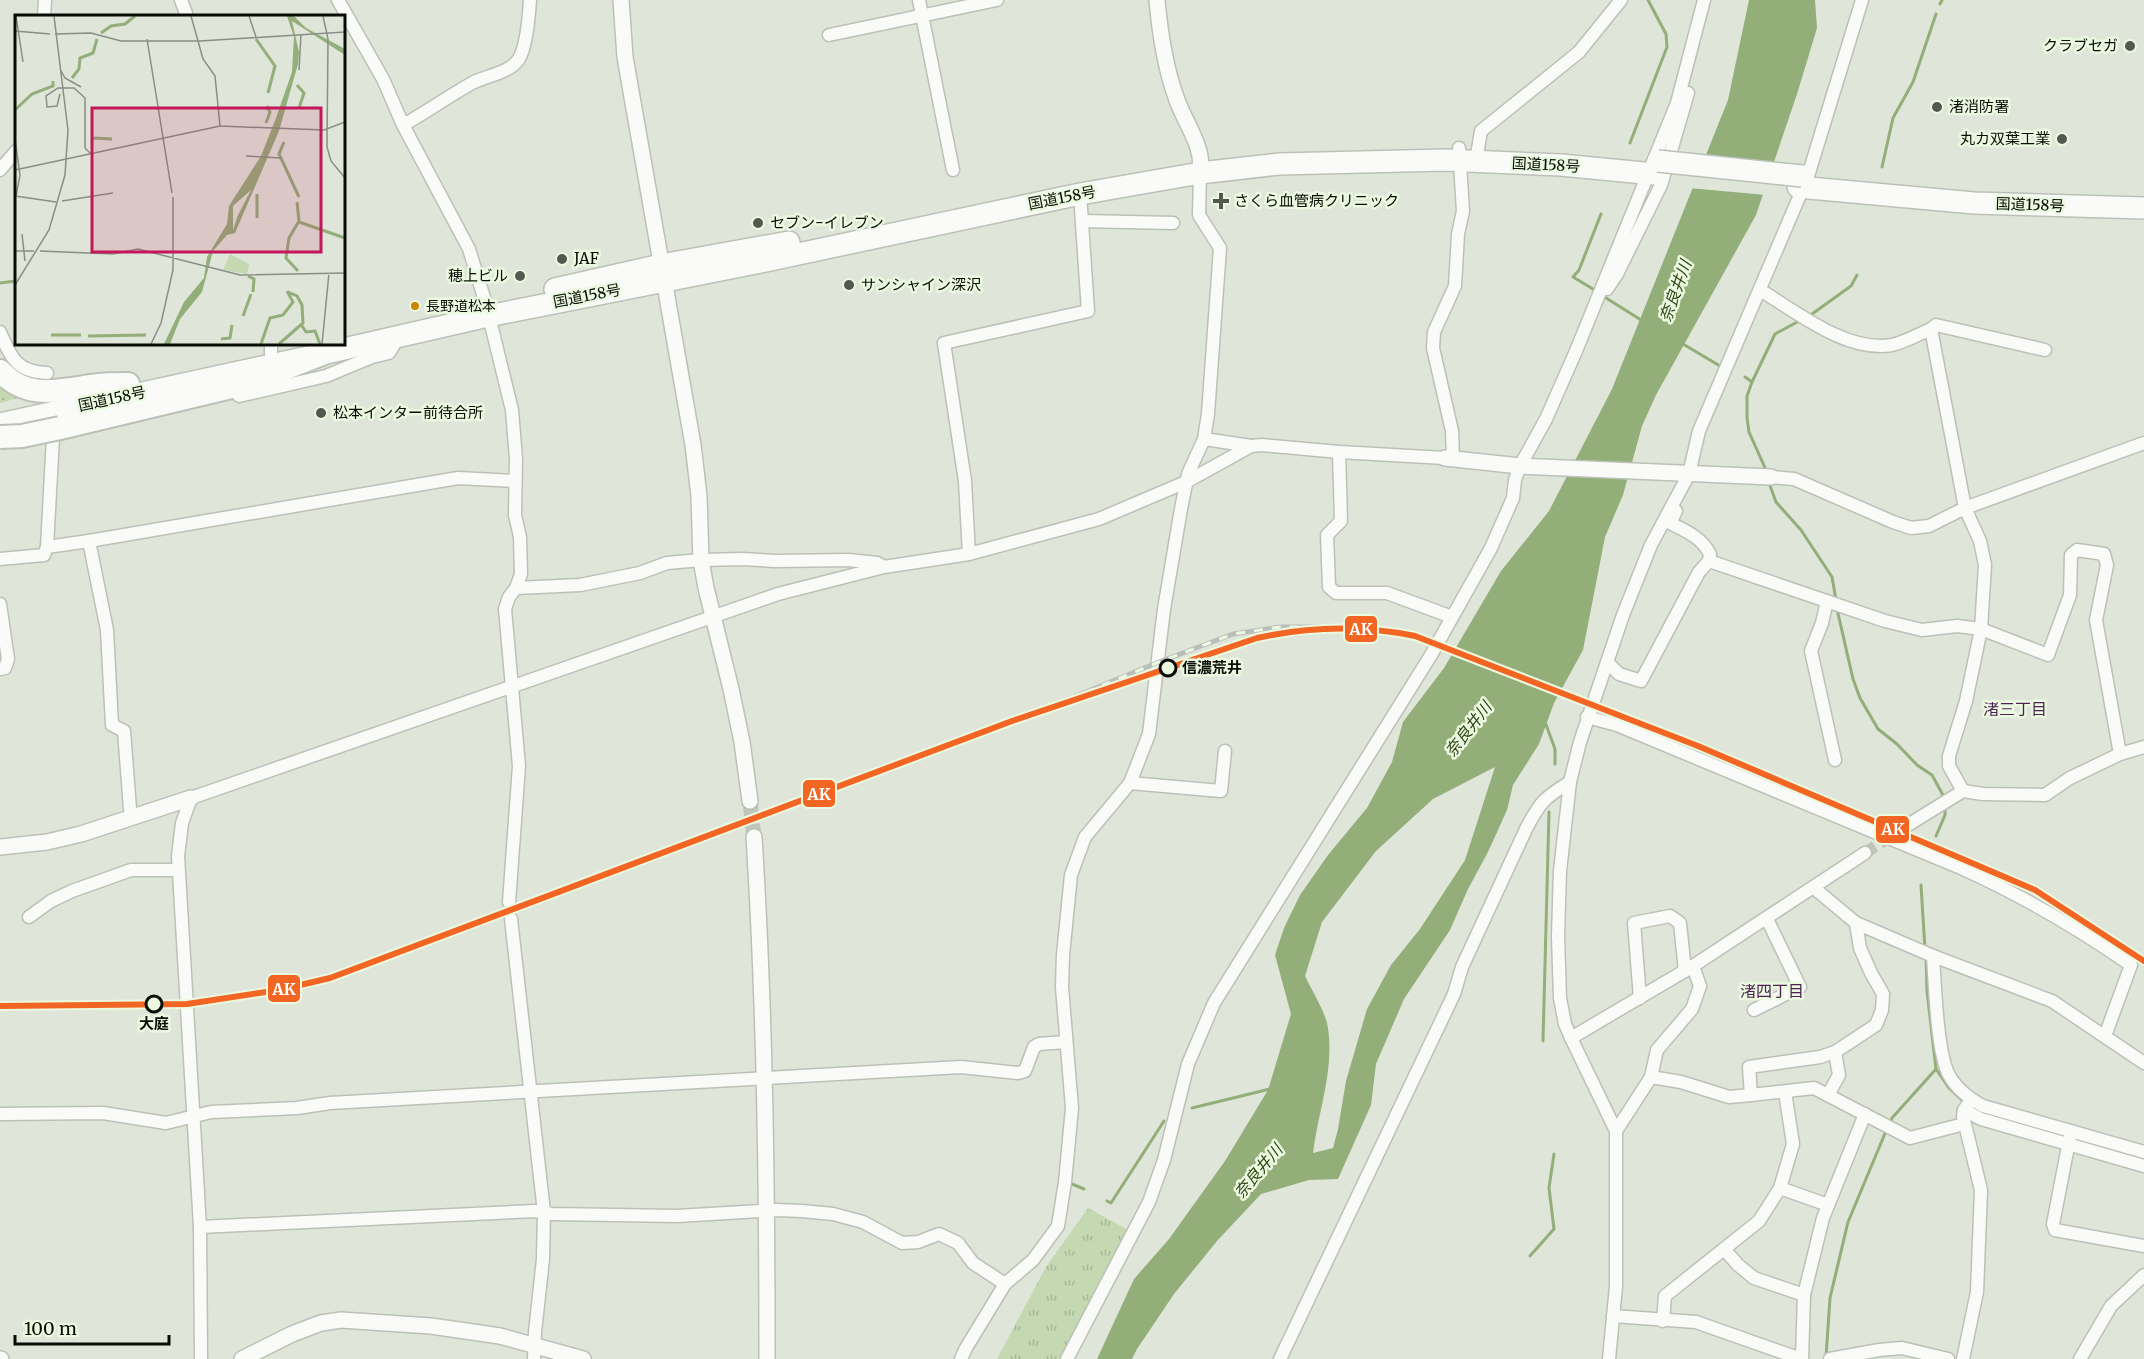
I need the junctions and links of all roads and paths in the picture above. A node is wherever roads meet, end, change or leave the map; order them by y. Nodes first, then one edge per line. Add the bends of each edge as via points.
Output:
1 (45, 0) edge
2 (181, 0) edge
3 (338, 0) edge
4 (530, 0) edge
5 (621, 0) edge
6 (919, 0) edge
7 (997, 0) edge
8 (1157, 0) edge
9 (1621, 0) edge
10 (1704, 0) edge
11 (1862, 0) edge
12 (44, 15) edge
13 (187, 15) edge
14 (922, 16) junction
15 (1698, 23) junction
16 (829, 35) dead end
17 (403, 125) junction
18 (15, 152) edge
19 (1468, 155) junction
20 (1201, 167) junction
21 (1654, 167) junction
22 (0, 170) edge
23 (953, 170) dead end
24 (1803, 182) junction
25 (1080, 194) junction
26 (2144, 196) edge
27 (2144, 208) edge
28 (1082, 221) junction
29 (1173, 223) dead end
30 (663, 273) junction
31 (1760, 290) junction
32 (1595, 304) junction
33 (487, 310) junction
34 (1931, 329) junction
35 (0, 332) edge
36 (399, 336) junction
37 (345, 337) edge
38 (344, 345) edge
39 (345, 345) edge
40 (271, 349) edge
41 (320, 349) edge
42 (2045, 350) dead end
43 (0, 371) edge
44 (47, 373) dead end
45 (128, 384) junction
46 (0, 410) edge
47 (0, 423) edge
48 (52, 426) junction
49 (0, 437) edge
50 (1204, 439) junction
51 (2144, 443) edge
52 (1251, 446) junction
53 (1339, 452) junction
54 (1449, 458) junction
55 (1526, 466) junction
56 (1684, 474) junction
57 (1771, 477) joint
58 (514, 481) junction
59 (1186, 482) junction
60 (1680, 505) dead end
61 (1965, 508) junction
62 (89, 541) junction
63 (47, 547) junction
64 (969, 554) junction
65 (0, 559) edge
66 (701, 560) junction
67 (1708, 561) junction
68 (884, 567) junction
69 (516, 588) junction
70 (1827, 601) junction
71 (0, 604) edge
72 (713, 615) junction
73 (1452, 617) junction
74 (1981, 629) junction
75 (1606, 662) junction
76 (0, 669) edge
77 (512, 688) junction
78 (1587, 717) junction
79 (2144, 747) edge
80 (1225, 751) dead end
81 (2120, 754) junction
82 (1835, 760) dead end
83 (1570, 782) junction
84 (1131, 783) junction
85 (1963, 790) junction
86 (191, 798) junction
87 (750, 801) tunnel mouth
88 (133, 817) junction
89 (1903, 828) tunnel mouth
90 (754, 837) tunnel mouth
91 (0, 847) edge
92 (1865, 854) tunnel mouth
93 (178, 870) junction
94 (1814, 888) junction
95 (509, 902) dead end
96 (29, 917) dead end
97 (1767, 919) junction
98 (512, 920) dead end
99 (1856, 923) junction
100 (1933, 956) junction
101 (1689, 968) junction
102 (1640, 998) junction
103 (1754, 1010) dead end
104 (2104, 1036) junction
105 (1571, 1038) junction
106 (1066, 1042) junction
107 (1835, 1052) junction
108 (2144, 1063) edge
109 (1651, 1077) junction
110 (765, 1079) junction
111 (1785, 1092) junction
112 (530, 1093) junction
113 (1751, 1095) junction
114 (1828, 1095) junction
115 (1967, 1104) junction
116 (0, 1114) edge
117 (1865, 1114) junction
118 (193, 1117) junction
119 (1964, 1124) junction
120 (1616, 1131) junction
121 (2070, 1137) junction
122 (2144, 1152) edge
123 (2144, 1166) edge
124 (1780, 1188) junction
125 (1828, 1205) junction
126 (767, 1211) junction
127 (544, 1212) junction
128 (200, 1227) junction
129 (2144, 1246) edge
130 (1724, 1249) junction
131 (2144, 1275) edge
132 (1005, 1284) junction
133 (1804, 1295) junction
134 (1613, 1316) junction
135 (1663, 1321) junction
136 (535, 1352) edge
137 (1863, 1356) edge
138 (201, 1359) edge
139 (242, 1359) edge
140 (583, 1359) edge
141 (767, 1359) edge
142 (961, 1359) edge
143 (1067, 1359) edge
144 (1280, 1359) edge
145 (1609, 1359) edge
146 (1801, 1359) edge
147 (1830, 1359) edge
148 (1948, 1359) edge
149 (1963, 1359) edge
150 (2080, 1359) edge

1 - 12 street
2 - 13 street
3 - 17 street via 383,79
4 - 17 street via 523,49 515,63
5 - 30 street via 626,57
6 - 14 street
7 - 14 street
8 - 20 street via 1166,65
9 - 19 street via 1579,52 1481,131
10 - 15 street
11 - 24 street
14 - 16 street
14 - 23 street
15 - 21 street via 1677,103
15 - 32 street via 1698,54 1661,185 1617,274
17 - 33 street via 469,249
18 - 22 street
19 - 20 highway, 国道158号 via 1335,150
19 - 21 highway, 国道158号 via 1561,165
19 - 54 street via 1455,286 1434,332 1432,348 1452,431
20 - 25 highway, 国道158号
20 - 30 highway, 国道158号 via 1071,183 783,243
20 - 50 street via 1199,215 1220,248
21 - 24 highway, 国道158号, bridge
21 - 32 street
24 - 26 highway, 国道158号
24 - 27 highway, 国道158号 via 1974,203
24 - 31 street
25 - 28 street
25 - 30 highway, 国道158号 via 756,263
28 - 29 street
28 - 64 street via 1088,311 944,343 964,481
30 - 33 highway, 国道158号
30 - 66 street via 693,445
31 - 34 street via 1841,338 1867,346 1893,345
31 - 56 street
32 - 55 street
33 - 36 highway, 国道158号
33 - 37 highway, 国道158号
33 - 58 street via 512,410
34 - 42 street via 1936,324
34 - 61 street
35 - 44 street via 20,366
36 - 39 highway, 国道158号
36 - 48 street via 389,353 326,376 166,413
38 - 41 highway, 国道158号
40 - 41 highway, 国道158号
40 - 45 highway, 国道158号
41 - 48 highway via 248,383
43 - 45 highway via 18,386 41,392
45 - 46 highway, 国道158号
47 - 48 highway
48 - 49 highway, bridge via 22,436
48 - 63 street
50 - 52 street
50 - 59 street
51 - 61 street
52 - 53 street
52 - 59 street
53 - 54 street
53 - 73 street via 1341,521 1327,535 1329,587 1336,593 1387,593
54 - 55 street
55 - 56 street
55 - 73 street via 1515,480 1513,498 1491,548
56 - 57 street
56 - 75 street via 1651,545
57 - 61 street via 1794,479 1911,528 1929,526
58 - 62 street via 458,478
58 - 69 street via 521,574
59 - 64 street via 1099,519
59 - 84 street via 1164,609 1149,734
60 - 67 street via 1670,523 1705,544 1710,554
61 - 74 street via 1980,541 1985,565
62 - 63 street
62 - 88 street via 107,630 112,725 124,730
63 - 65 street via 44,555
64 - 68 street
66 - 68 street via 849,560
66 - 69 street via 667,563 640,573 580,585
66 - 72 street
67 - 70 street
67 - 75 street via 1641,681 1618,674
68 - 72 street
69 - 77 street via 505,609
70 - 74 street via 1922,630 1957,626
70 - 82 street via 1810,651
71 - 76 street via 8,659 5,668
72 - 77 street
72 - 87 street via 742,742
73 - 143 street via 1214,1003 1188,1064 1164,1160 1149,1202
74 - 81 street via 2049,655 2070,595 2071,555 2077,550 2104,554 2107,565 2096,620
74 - 85 street via 1966,701 1949,756 1949,766
75 - 78 street
77 - 86 street
77 - 95 street via 519,766
78 - 83 street
78 - 104 street via 1617,725 1961,868 2056,916 2131,964
79 - 81 street
80 - 84 street via 1221,791
81 - 85 street via 2045,795 1983,795
83 - 105 street via 1560,871 1558,936 1560,998
83 - 144 street via 1548,795 1526,829 1462,967 1454,994
84 - 106 street via 1086,837 1071,875 1062,987
85 - 89 street
86 - 88 street
86 - 93 street via 182,823
88 - 91 street via 47,842
90 - 110 street
92 - 94 street
93 - 96 street via 131,870 72,891
93 - 118 street
94 - 97 street
94 - 99 street
97 - 101 street
97 - 103 street via 1800,987
98 - 112 street
99 - 100 street
99 - 107 street via 1860,948 1883,994 1882,1010 1876,1025
100 - 104 street via 2052,1001
100 - 115 street via 1943,1058 1949,1076
101 - 102 street
101 - 102 street via 1680,923 1670,916 1634,923
101 - 109 street via 1700,986 1692,1009 1657,1050
102 - 105 street
104 - 108 street
105 - 120 street
106 - 110 street via 1034,1047 1025,1071 1018,1073 962,1067
106 - 132 street via 1072,1108 1058,1226 1033,1260
107 - 113 street via 1749,1067
107 - 114 street via 1839,1075
109 - 113 street via 1729,1097
109 - 120 street
110 - 112 street
110 - 126 street
111 - 113 street
111 - 114 street via 1814,1088
111 - 124 street via 1792,1144
112 - 118 street via 211,1112
112 - 127 street
114 - 117 street
115 - 119 street
115 - 121 street
116 - 118 street via 103,1113 166,1123
117 - 119 street via 1910,1138
117 - 125 street
118 - 128 street
119 - 149 street via 1981,1190 1977,1292
120 - 134 street
121 - 122 street
121 - 123 street
121 - 129 street via 2055,1230
124 - 125 street
124 - 130 street via 1759,1221
125 - 133 street
126 - 127 street via 677,1216
126 - 132 street via 849,1217 902,1243 939,1234 958,1243 973,1263
126 - 141 street
127 - 128 street
127 - 136 street
128 - 138 street
130 - 133 street via 1754,1278
130 - 135 street via 1665,1296
131 - 150 street via 2111,1306
132 - 142 street
133 - 146 street
134 - 135 street
134 - 145 street
135 - 146 street via 1696,1322
136 - 139 street via 500,1336 431,1326 341,1320 292,1334
136 - 140 street
137 - 147 street
137 - 148 street via 1902,1348

